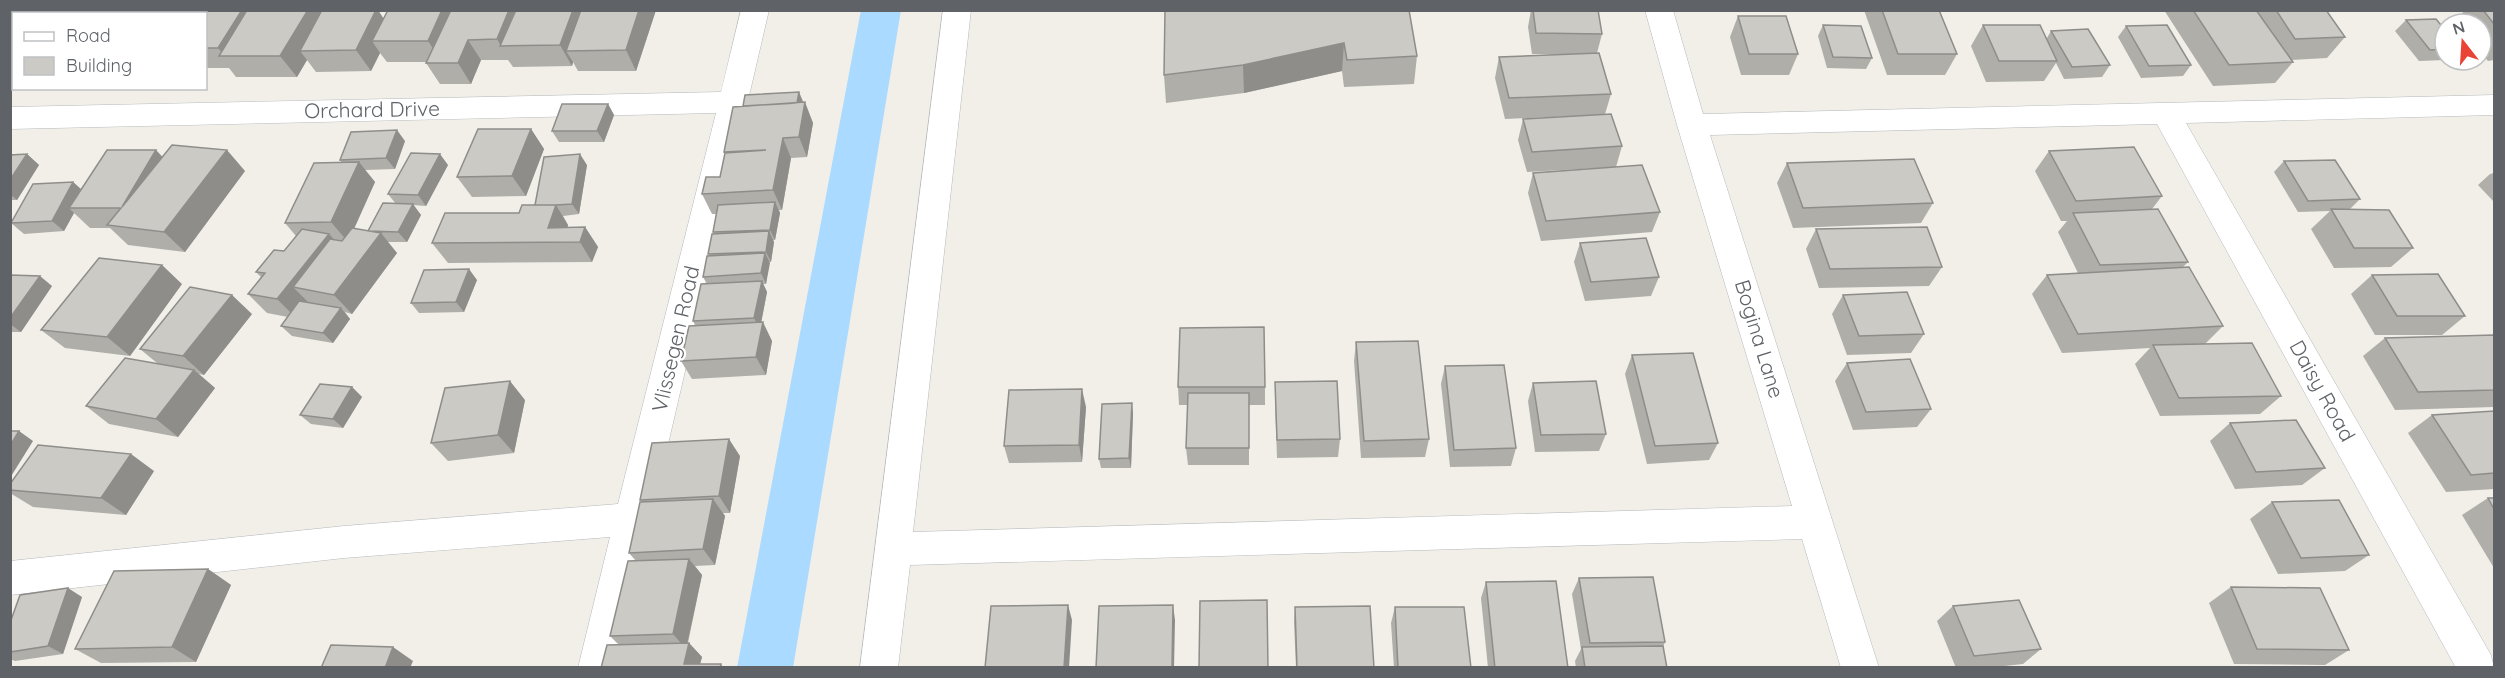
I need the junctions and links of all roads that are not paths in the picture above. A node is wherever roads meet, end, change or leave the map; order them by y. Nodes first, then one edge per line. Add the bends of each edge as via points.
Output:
1 (755, 10) edge
2 (957, 10) edge
3 (1659, 10) edge
4 (733, 102) junction
5 (2494, 105) edge
6 (2167, 115) junction
7 (10, 118) edge
8 (1692, 126) junction
9 (633, 519) junction
10 (1815, 522) junction
11 (893, 549) junction
12 (10, 578) edge
13 (597, 668) edge
14 (879, 668) edge
15 (1860, 668) edge
16 (2477, 668) edge

1 - 4 street, Vlissegen Road
2 - 11 street
3 - 8 street, Bogina Lane
4 - 7 street, Orchard Drive
4 - 9 street, Vlissegen Road
5 - 6 street
6 - 8 street
6 - 16 street, Daisy Road
8 - 10 street, Bogina Lane
9 - 12 street via 344,542
9 - 13 street, Vlissegen Road
10 - 11 street
10 - 15 street, Bogina Lane
11 - 14 street

